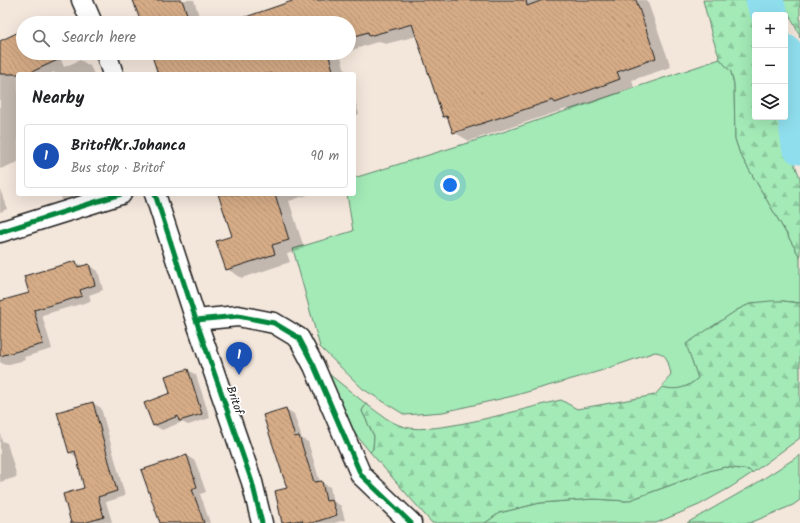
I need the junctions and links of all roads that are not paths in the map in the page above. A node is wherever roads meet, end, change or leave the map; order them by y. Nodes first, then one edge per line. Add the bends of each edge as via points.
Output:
1 (82, 0) edge
2 (89, 16) edge
3 (109, 60) edge
4 (113, 72) edge
5 (115, 196) edge
6 (156, 196) edge
7 (0, 232) edge
8 (196, 320) junction
9 (262, 523) edge
10 (411, 523) edge

1 - 2 street
3 - 4 street
5 - 7 street
6 - 8 street, Britof
8 - 9 street, Britof via 252,482
8 - 10 street via 238,316 274,323 298,338 314,366 361,475

